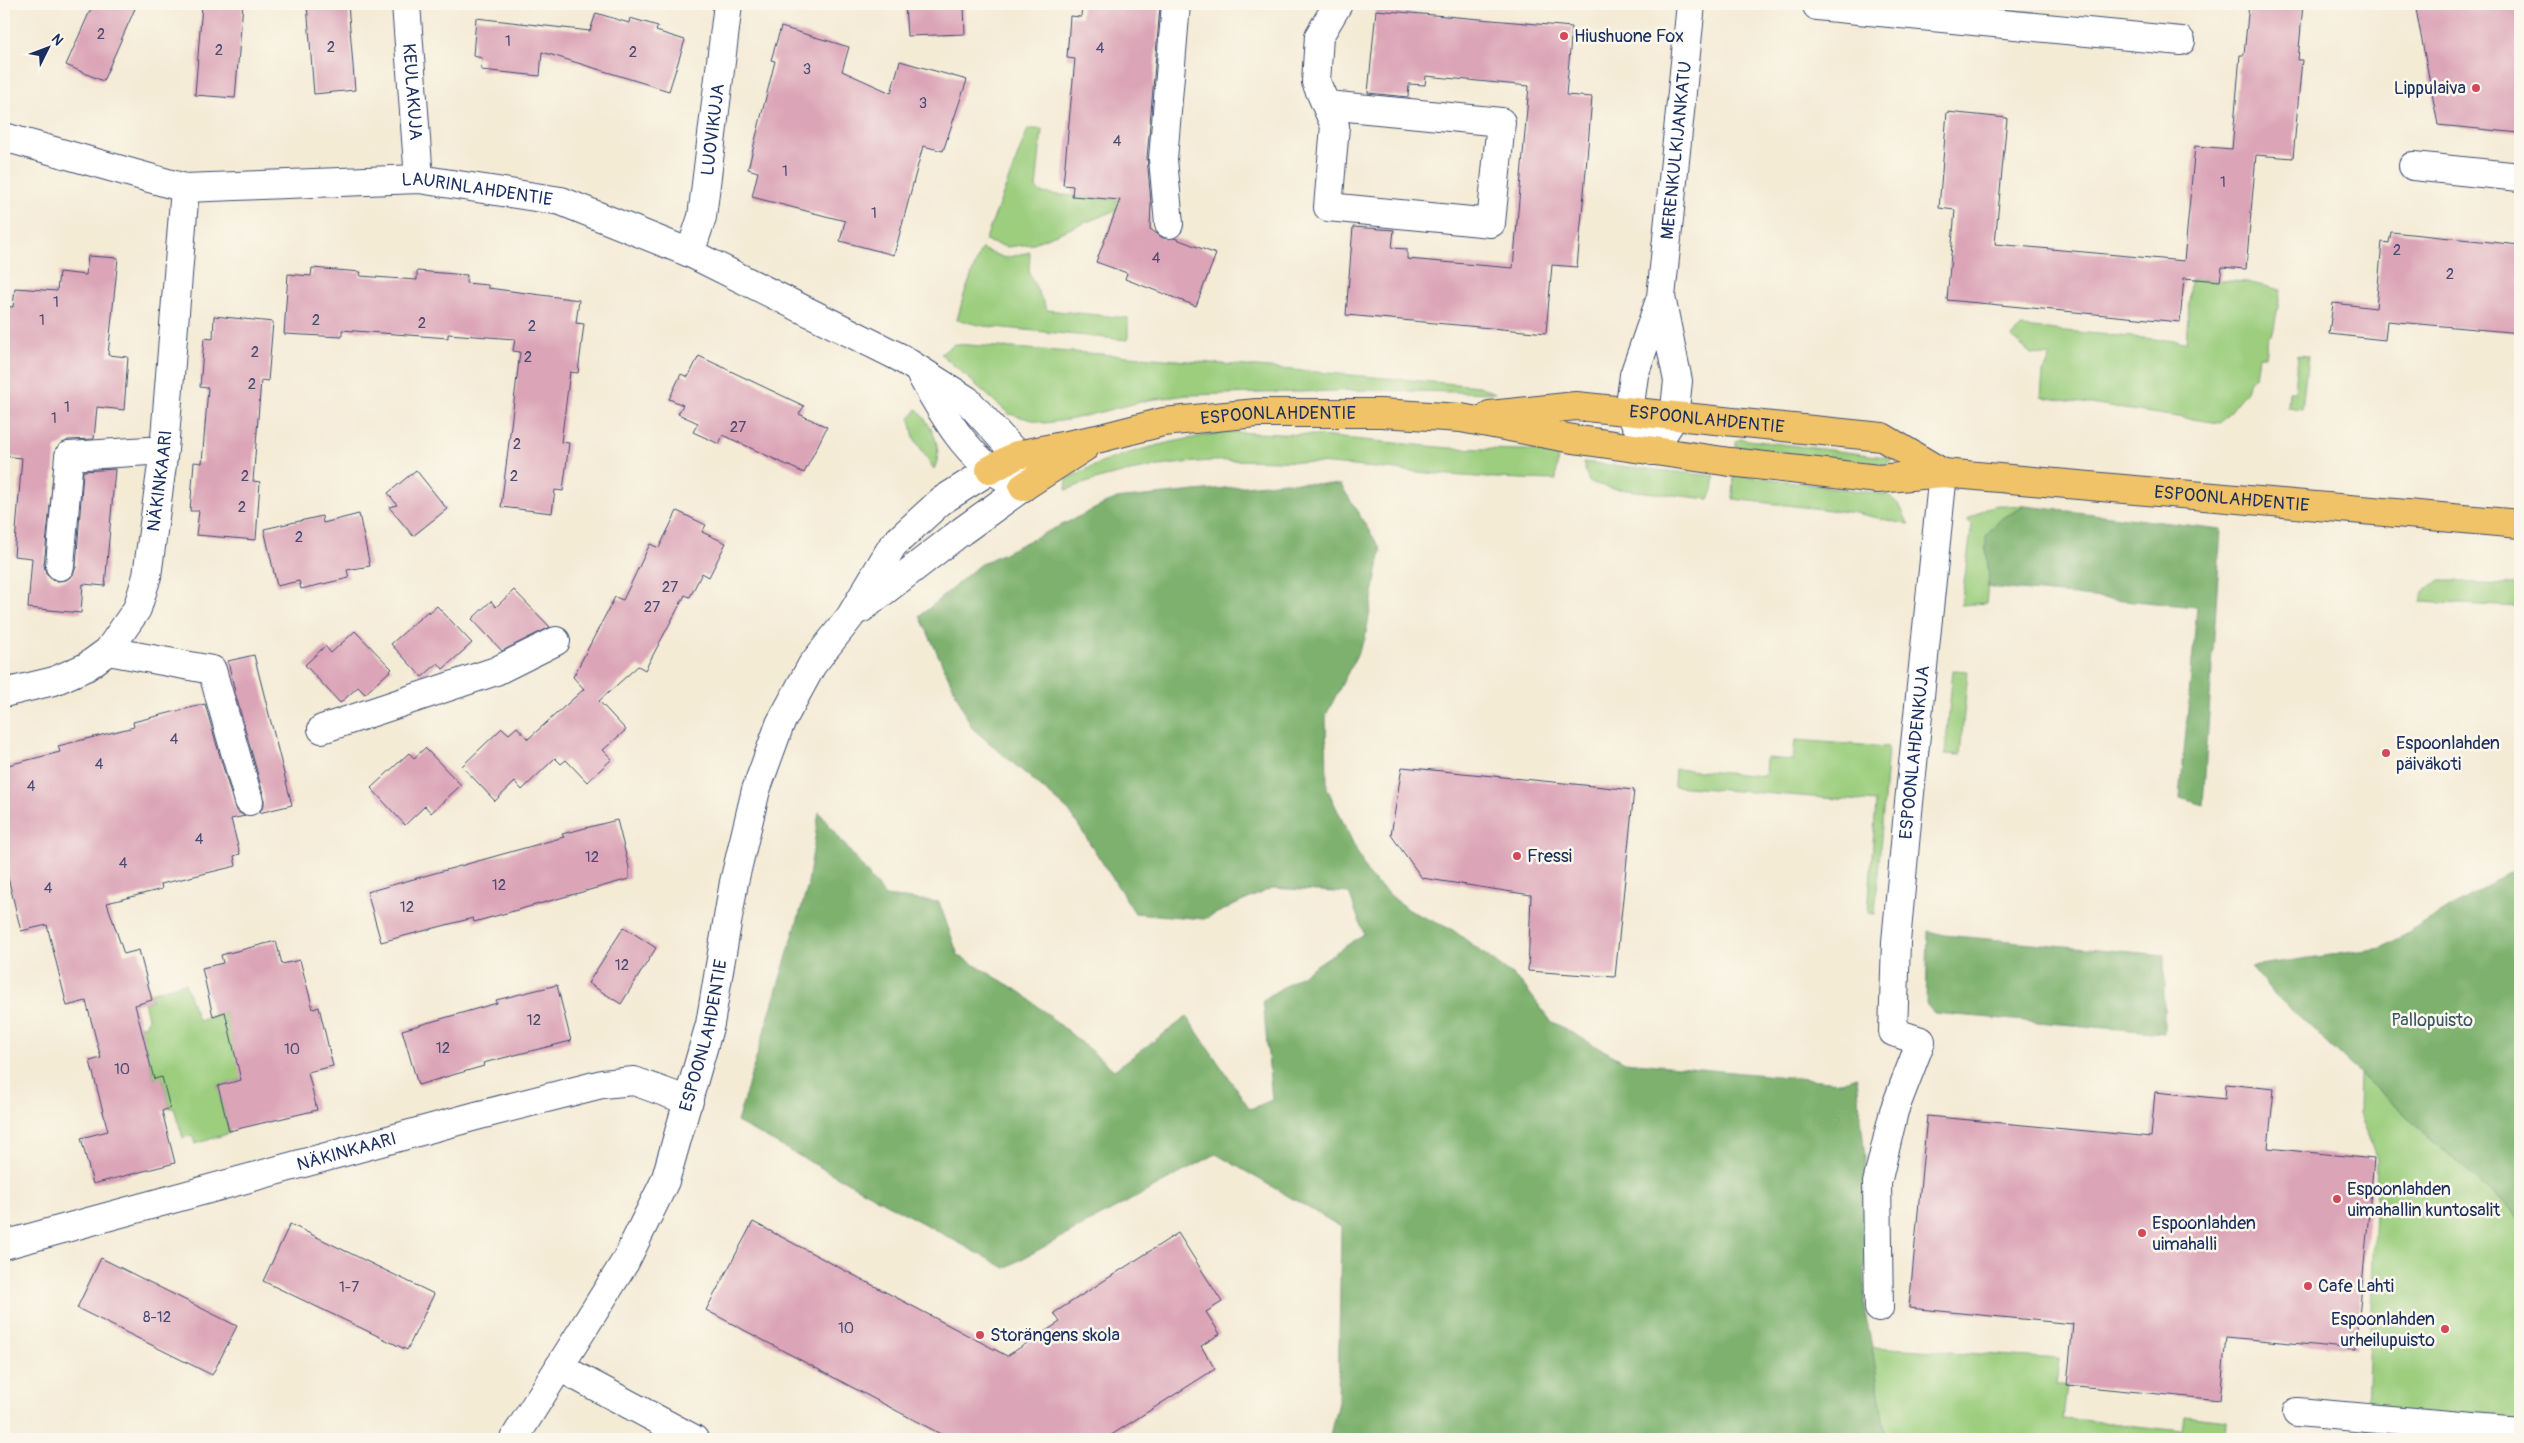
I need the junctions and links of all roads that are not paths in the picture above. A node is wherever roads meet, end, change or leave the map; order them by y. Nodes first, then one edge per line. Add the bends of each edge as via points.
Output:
1 (406, 4) edge
2 (728, 4) edge
3 (1176, 4) edge
4 (1338, 4) edge
5 (1691, 4) edge
6 (1817, 4) edge
7 (2181, 41) dead end
8 (1327, 105) junction
9 (4, 137) edge
10 (2413, 166) dead end
11 (2520, 177) edge
12 (419, 179) junction
13 (185, 188) junction
14 (1169, 224) dead end
15 (690, 253) junction
16 (1661, 297) junction
17 (919, 371) junction
18 (1630, 412) junction
19 (1674, 417) junction
20 (1462, 418) junction
21 (1097, 439) junction
22 (164, 450) junction
23 (1652, 451) junction
24 (1017, 455) junction
25 (990, 470) junction
26 (1943, 473) junction
27 (1023, 487) junction
28 (2520, 524) edge
29 (60, 566) dead end
30 (850, 617) junction
31 (556, 641) dead end
32 (108, 651) junction
33 (4, 694) edge
34 (322, 729) dead end
35 (249, 801) dead end
36 (690, 1101) junction
37 (4, 1245) edge
38 (1879, 1308) dead end
39 (559, 1367) junction
40 (2297, 1412) dead end
41 (2520, 1431) edge
42 (514, 1439) edge
43 (694, 1439) edge

1 - 12 street, KEULAKUJA
2 - 15 street, LUOVIKUJA via 702,217
3 - 14 street via 1162,158
4 - 8 street via 1319,36 1316,82
5 - 16 street, MERENKULKIJANKATU
6 - 7 street
8 - 8 street via 1501,122 1491,224 1328,208 1335,126
9 - 13 street, LAURINLAHDENTIE
10 - 11 street
12 - 13 street, LAURINLAHDENTIE
12 - 15 street, LAURINLAHDENTIE via 561,200
13 - 22 street, NÄKINKAARI
15 - 17 street, LAURINLAHDENTIE via 899,356
16 - 18 street, MERENKULKIJANKATU via 1634,375
16 - 19 street, MERENKULKIJANKATU via 1678,380
17 - 24 street, LAURINLAHDENTIE via 967,400
17 - 25 street, LAURINLAHDENTIE via 946,420
18 - 19 main road, ESPOONLAHDENTIE
18 - 20 main road, ESPOONLAHDENTIE via 1576,406
18 - 23 street
19 - 23 street, MERENKULKIJANKATU
19 - 26 main road, ESPOONLAHDENTIE via 1882,438
20 - 21 main road, ESPOONLAHDENTIE via 1380,413 1257,413 1163,422
20 - 23 main road, ESPOONLAHDENTIE
21 - 24 main road, ESPOONLAHDENTIE
21 - 27 main road, ESPOONLAHDENTIE
22 - 29 street via 69,456
22 - 32 street, NÄKINKAARI via 148,576 136,609
23 - 26 main road, ESPOONLAHDENTIE via 1878,479
24 - 25 main road, ESPOONLAHDENTIE
24 - 27 street
25 - 27 street, LAURINLAHDENTIE
25 - 30 street, ESPOONLAHDENTIE via 940,501 893,545
26 - 28 main road, ESPOONLAHDENTIE
26 - 38 street, ESPOONLAHDENKUJA via 1896,942 1893,1032 1921,1041 1894,1111 1877,1182
27 - 30 street, ESPOONLAHDENTIE
30 - 36 street, ESPOONLAHDENTIE via 812,664 780,724 756,790 734,882 710,1024
31 - 34 street via 496,671
32 - 33 street, NÄKINKAARI via 86,667 54,681
32 - 35 street via 212,670
36 - 37 street, NÄKINKAARI via 634,1081 602,1084
36 - 39 street, ESPOONLAHDENTIE via 665,1181 625,1262
39 - 42 street, ESPOONLAHDENTIE
39 - 43 street
40 - 41 street

